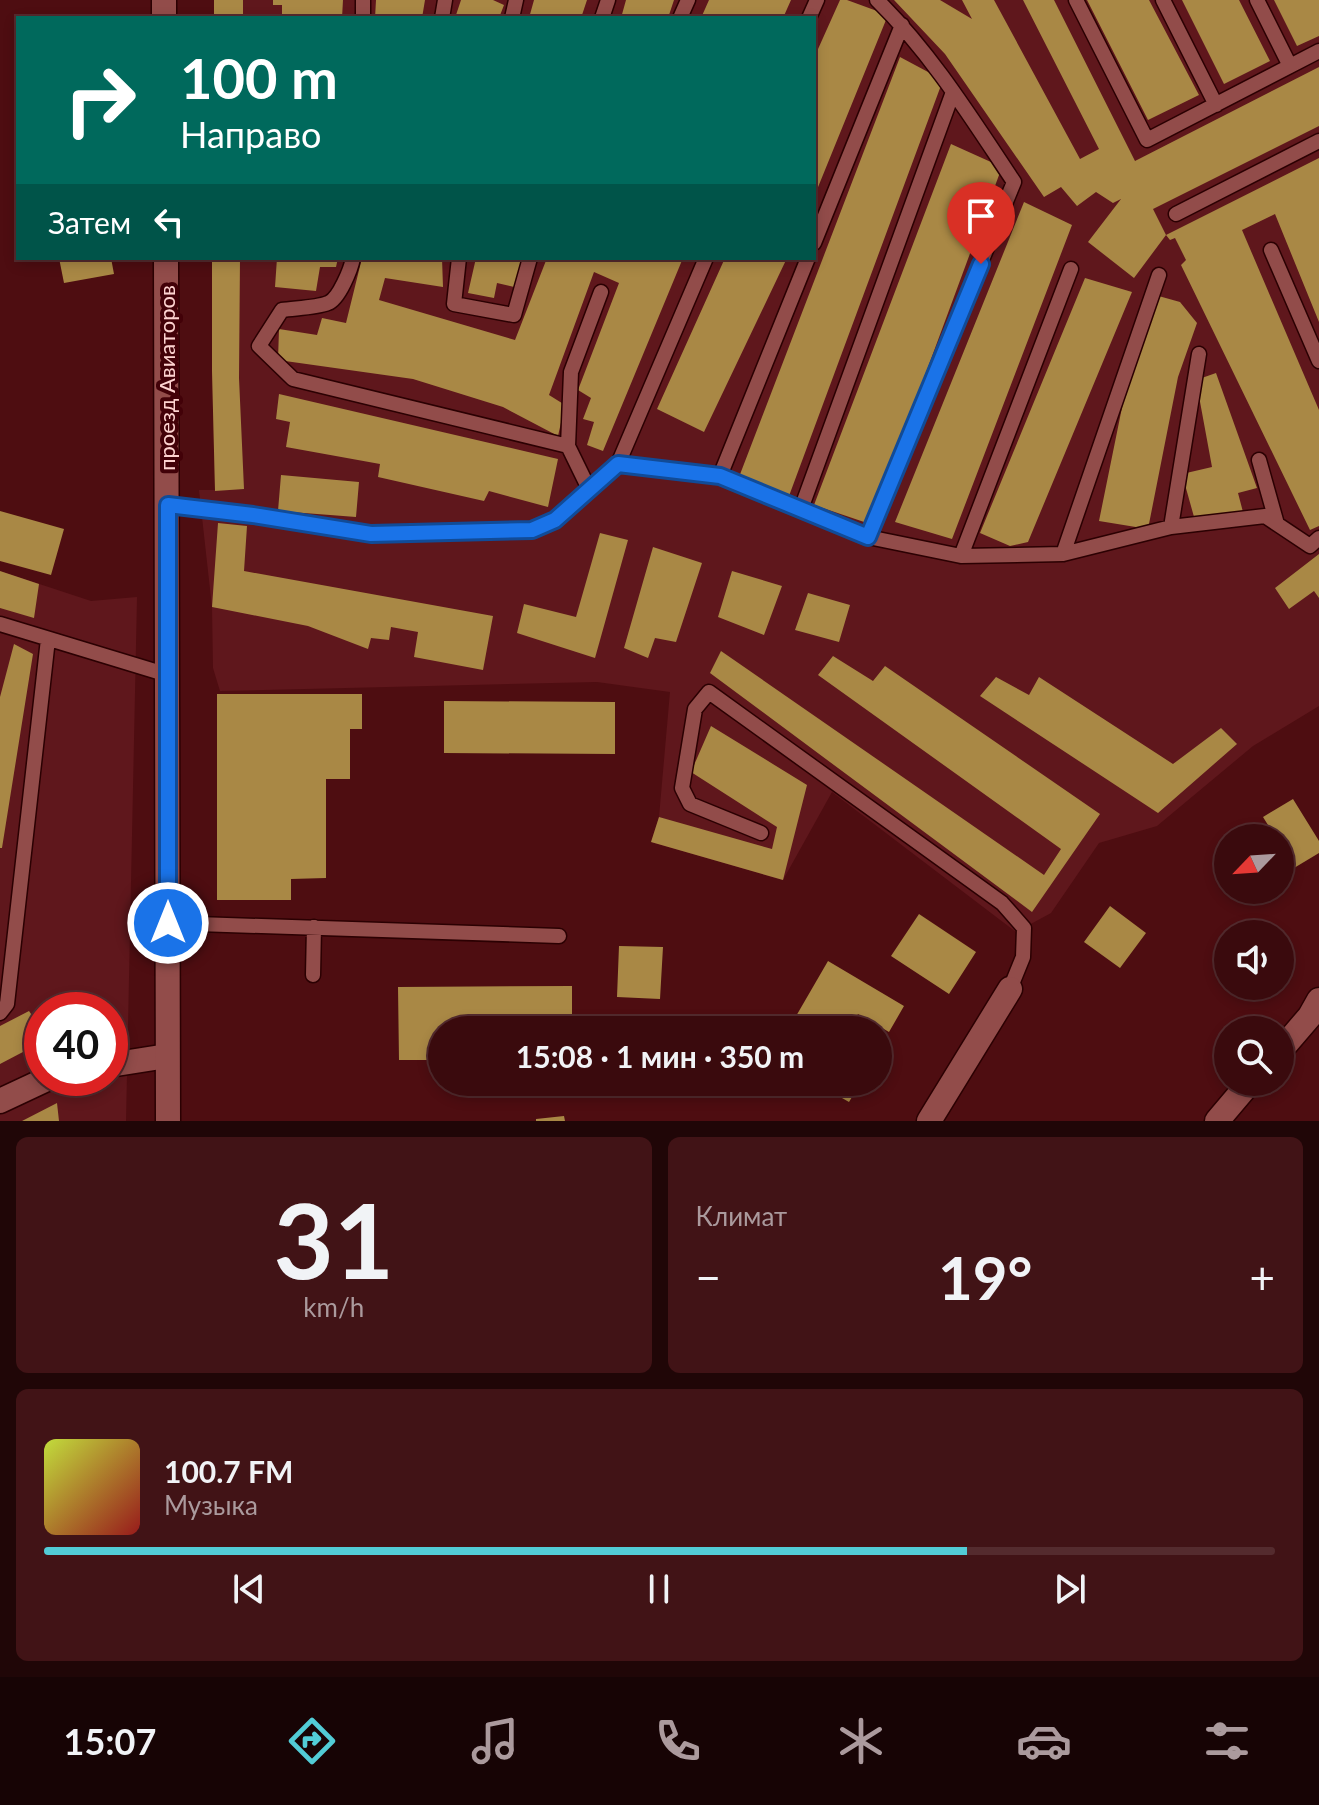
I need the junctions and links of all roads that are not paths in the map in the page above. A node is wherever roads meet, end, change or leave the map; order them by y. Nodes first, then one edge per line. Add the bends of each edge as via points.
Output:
1 (877, 0) edge
2 (1076, 0) edge
3 (1163, 0) edge
4 (1257, 0) edge
5 (902, 25) junction
6 (1319, 51) edge
7 (1290, 66) junction
8 (953, 92) junction
9 (1216, 105) junction
10 (1319, 141) edge
11 (1176, 214) dead end
12 (816, 238) edge
13 (1271, 250) dead end
14 (166, 260) edge
15 (353, 260) edge
16 (459, 260) edge
17 (529, 260) edge
18 (705, 260) edge
19 (807, 260) edge
20 (1071, 269) dead end
21 (1159, 275) dead end
22 (601, 292) dead end
23 (1199, 354) dead end
24 (1319, 361) edge
25 (568, 446) junction
26 (1259, 460) dead end
27 (618, 464) junction
28 (720, 476) junction
29 (589, 489) junction
30 (168, 505) junction
31 (801, 509) junction
32 (1277, 524) junction
33 (1171, 527) junction
34 (868, 537) junction
35 (1319, 538) edge
36 (1063, 554) junction
37 (961, 556) junction
38 (1, 628) edge
39 (48, 639) junction
40 (168, 675) junction
41 (761, 833) dead end
42 (168, 923) junction
43 (314, 927) junction
44 (559, 936) dead end
45 (313, 975) dead end
46 (1010, 989) joint
47 (1319, 1000) edge
48 (0, 1013) edge
49 (1294, 1035) edge
50 (167, 1056) junction
51 (128, 1062) edge
52 (24, 1090) edge
53 (1238, 1096) edge
54 (0, 1101) edge
55 (168, 1121) edge
56 (929, 1121) edge
57 (1217, 1121) edge

1 - 5 lane
2 - 9 lane via 1147,140
3 - 9 lane
4 - 7 lane
5 - 8 lane
5 - 12 lane
6 - 7 lane
7 - 9 lane
8 - 31 lane
8 - 34 lane via 1014,182
10 - 11 lane
13 - 24 lane
14 - 30 street, проезд Авиаторов
15 - 25 lane via 335,298 282,310 259,346 293,379
16 - 17 lane via 454,304 514,315
18 - 27 lane
19 - 28 lane
20 - 37 lane
21 - 36 lane
22 - 25 lane via 571,372
23 - 33 lane
25 - 29 lane
26 - 32 lane
27 - 28 lane
27 - 29 lane
28 - 31 lane
29 - 30 lane via 555,520 532,530 371,534
30 - 40 street, проезд Авиаторов
31 - 34 lane
32 - 33 lane via 1265,516
32 - 35 lane via 1310,546
33 - 36 lane
34 - 37 lane
36 - 37 lane
38 - 39 lane
39 - 40 lane
39 - 48 lane via 7,1004
40 - 42 street, проезд Авиаторов
41 - 46 lane via 690,804 682,788 695,709 709,692 1002,903 1024,928 1023,957
42 - 43 lane
42 - 50 street, проезд Авиаторов
43 - 44 lane
43 - 45 lane
46 - 56 street
47 - 49 street
50 - 51 street
50 - 55 street, проезд Авиаторов
52 - 54 street
53 - 57 street

